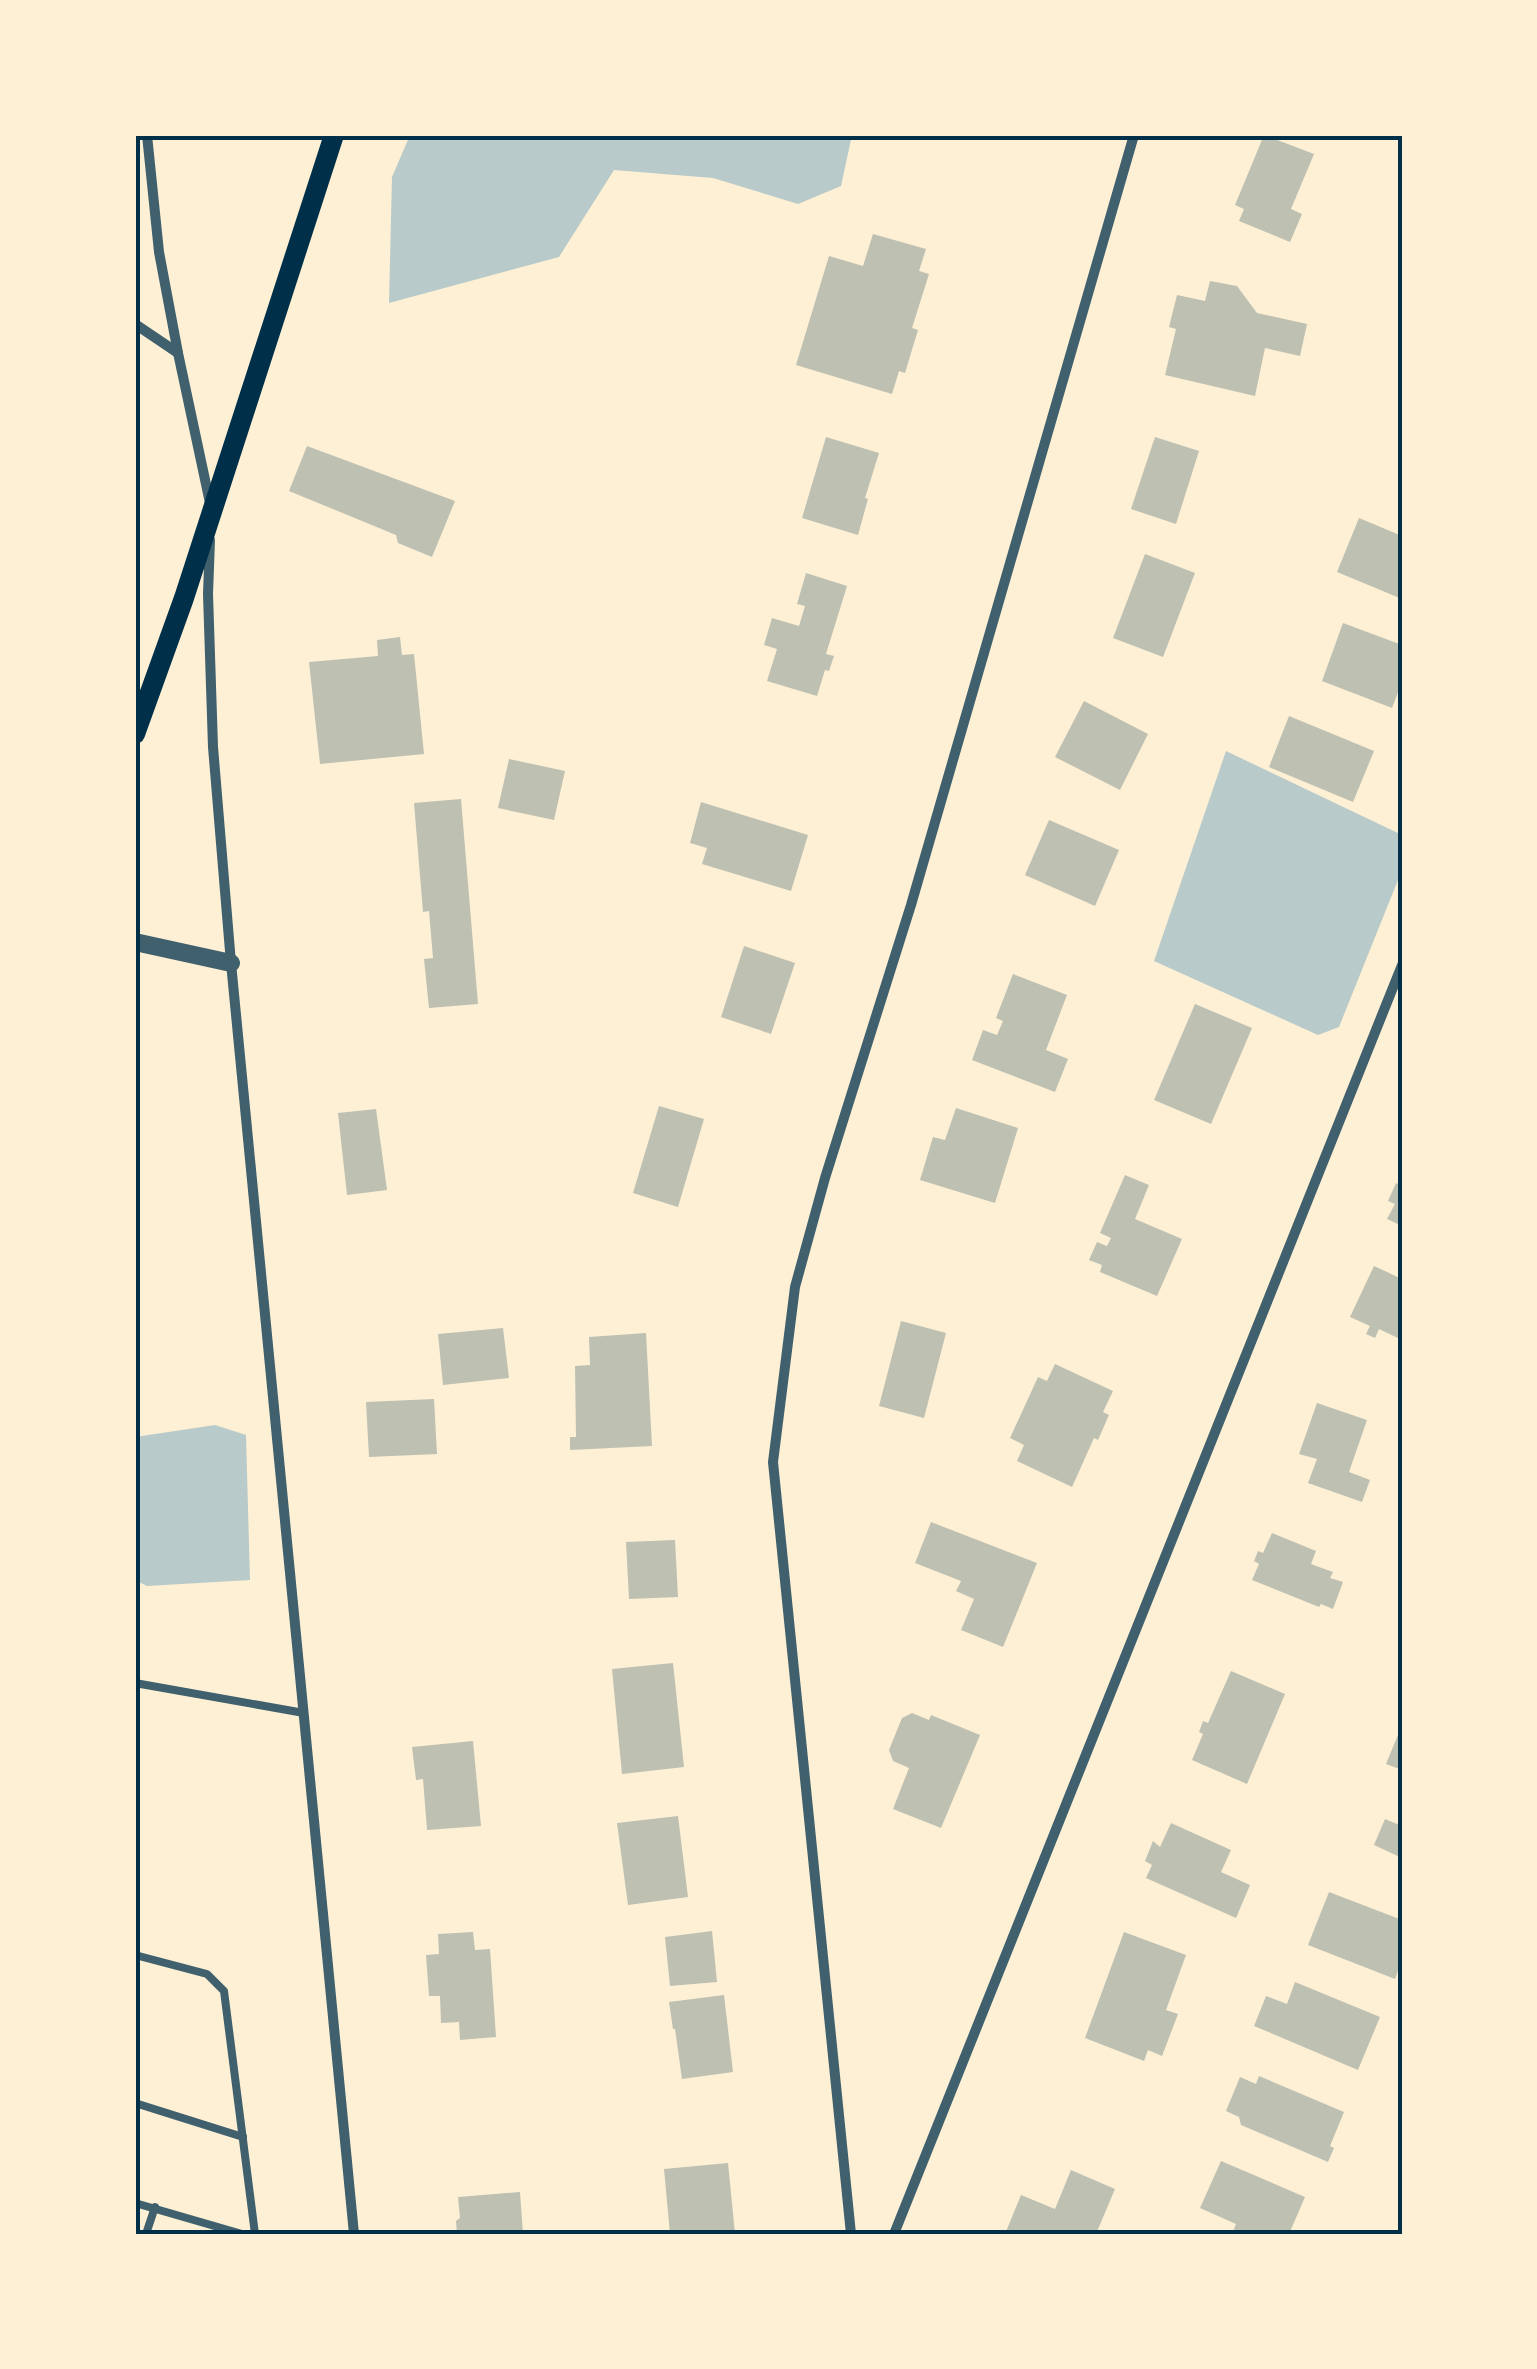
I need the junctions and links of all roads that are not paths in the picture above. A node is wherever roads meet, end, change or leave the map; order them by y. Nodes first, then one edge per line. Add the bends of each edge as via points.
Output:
1 (147, 135) edge
2 (334, 135) edge
3 (1134, 135) edge
4 (135, 324) edge
5 (178, 353) junction
6 (211, 510) junction
7 (135, 734) edge
8 (135, 942) edge
9 (231, 963) junction
10 (1402, 965) edge
11 (135, 1683) edge
12 (304, 1713) junction
13 (135, 1954) edge
14 (135, 2103) edge
15 (243, 2137) junction
16 (135, 2203) edge
17 (155, 2207) junction
18 (146, 2234) edge
19 (242, 2234) edge
20 (255, 2234) edge
21 (354, 2234) edge
22 (851, 2234) edge
23 (894, 2234) edge

1 - 5 street
2 - 6 main road
3 - 22 street via 796,1288 773,1462
4 - 5 street
5 - 6 street
6 - 7 main road
6 - 9 street via 213,747
8 - 9 street
9 - 12 street
10 - 23 street
11 - 12 lane
12 - 21 street
13 - 15 lane via 206,1974 224,1991
14 - 15 lane
15 - 20 lane
16 - 17 lane
17 - 18 lane
17 - 19 lane

